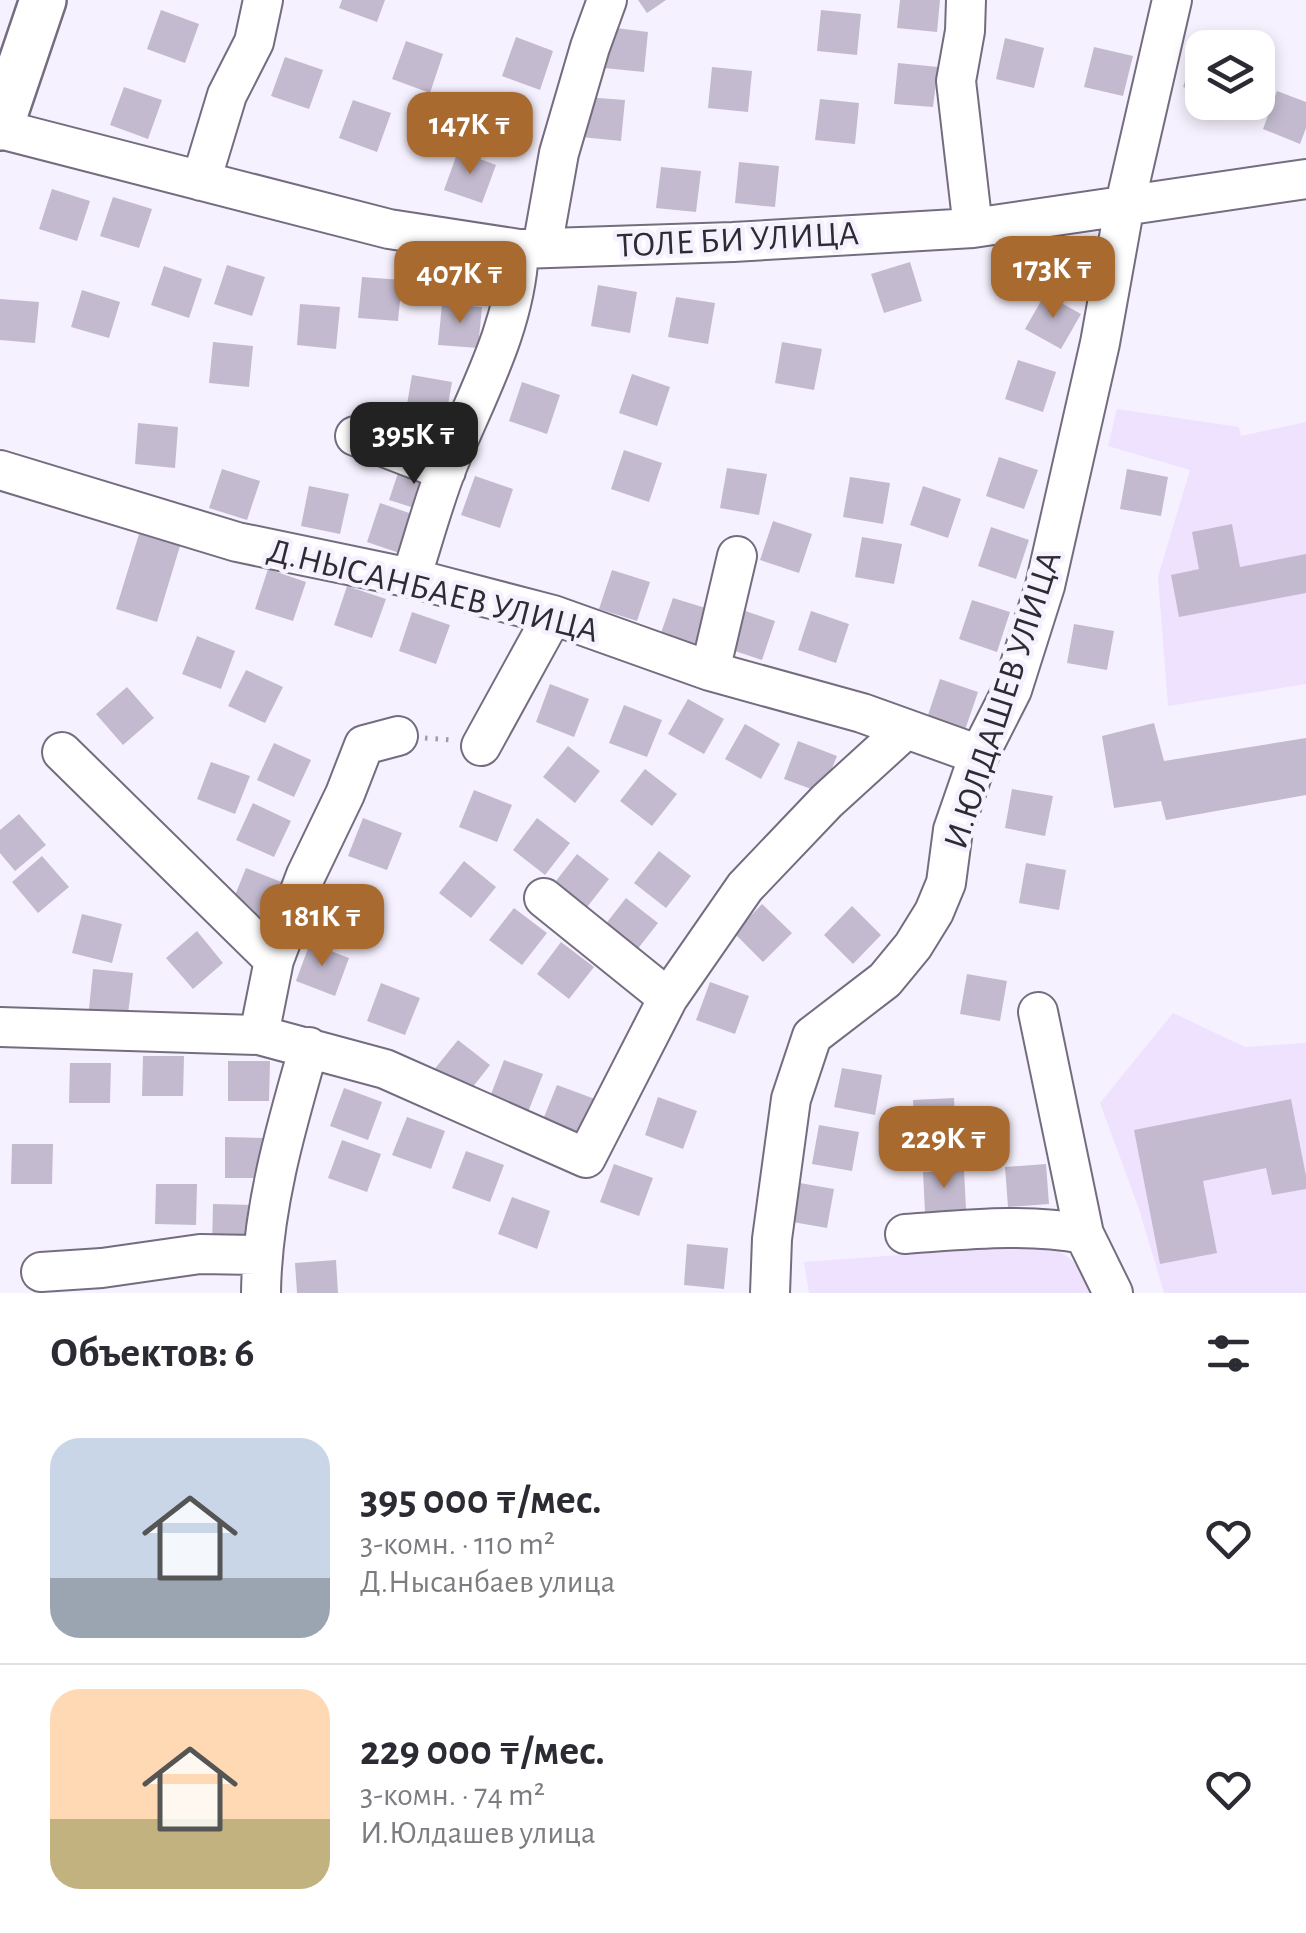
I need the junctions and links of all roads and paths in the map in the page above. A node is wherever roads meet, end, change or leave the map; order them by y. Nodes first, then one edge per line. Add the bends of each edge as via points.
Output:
1 (43, 0) edge
2 (263, 0) edge
3 (607, 0) edge
4 (966, 0) edge
5 (1172, 0) edge
6 (0, 128) edge
7 (1306, 179) edge
8 (201, 181) junction
9 (1126, 204) junction
10 (973, 228) junction
11 (530, 248) junction
12 (355, 436) dead end
13 (0, 470) edge
14 (446, 471) junction
15 (737, 556) dead end
16 (411, 578) junction
17 (553, 615) junction
18 (710, 671) junction
19 (906, 729) junction
20 (398, 736) joint
21 (481, 746) joint
22 (62, 752) dead end
23 (979, 755) junction
24 (544, 898) dead end
25 (274, 960) junction
26 (668, 998) junction
27 (1038, 1012) dead end
28 (0, 1028) edge
29 (259, 1034) junction
30 (308, 1047) junction
31 (905, 1234) dead end
32 (1084, 1234) junction
33 (262, 1255) junction
34 (41, 1272) dead end
35 (261, 1293) edge
36 (770, 1293) edge
37 (1113, 1293) edge

1 - 6 main road
2 - 8 street via 254,42 227,95
3 - 11 street
4 - 10 street via 956,80
5 - 9 street, И.ЮЛДАШЕВ УЛИЦА
6 - 8 street, ТОЛЕ БИ УЛИЦА
7 - 9 street, ТОЛЕ БИ УЛИЦА
8 - 11 street, ТОЛЕ БИ УЛИЦА via 389,229
9 - 10 street, ТОЛЕ БИ УЛИЦА
9 - 23 street, И.ЮЛДАШЕВ УЛИЦА via 1045,586 1012,690
10 - 11 street, ТОЛЕ БИ УЛИЦА
11 - 14 street via 499,350
12 - 14 street
13 - 16 street, Д.НЫСАНБАЕВ УЛИЦА via 237,542
14 - 16 street
15 - 18 street
16 - 17 street, Д.НЫСАНБАЕВ УЛИЦА
17 - 18 street, Д.НЫСАНБАЕВ УЛИЦА
17 - 21 street
18 - 19 street, Д.НЫСАНБАЕВ УЛИЦА
19 - 23 street, Д.НЫСАНБАЕВ УЛИЦА
19 - 26 street via 746,887
20 - 21 path
20 - 25 street via 364,745
22 - 25 street
23 - 36 street, И.ЮЛДАШЕВ УЛИЦА via 934,912 884,980 812,1036 791,1100
24 - 26 street
25 - 29 street
26 - 30 street via 586,1158 385,1069
27 - 32 street
28 - 29 street
29 - 30 street
30 - 33 street
31 - 32 street via 986,1228
32 - 37 street
33 - 34 street via 200,1254
33 - 35 street

